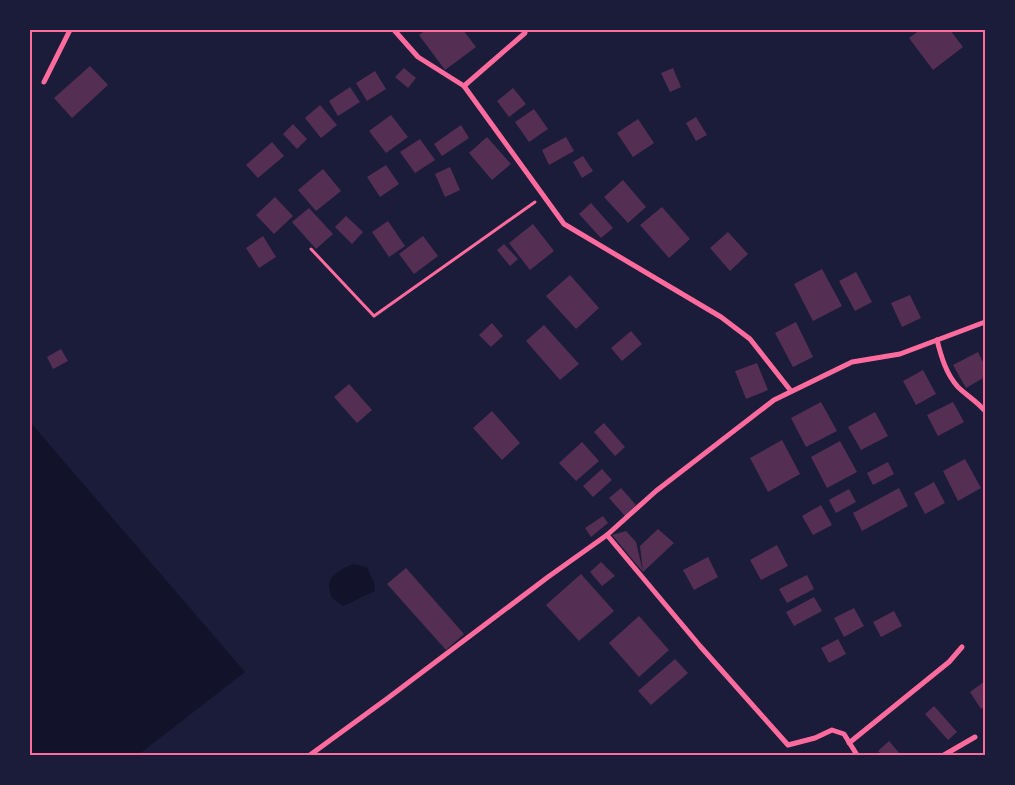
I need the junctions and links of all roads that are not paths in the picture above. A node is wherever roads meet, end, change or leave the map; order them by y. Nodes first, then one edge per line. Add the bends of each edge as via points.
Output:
1 (70, 30) edge
2 (394, 30) edge
3 (525, 30) edge
4 (44, 82) dead end
5 (464, 86) junction
6 (985, 322) edge
7 (937, 340) junction
8 (791, 391) junction
9 (985, 411) edge
10 (607, 535) junction
11 (962, 647) dead end
12 (975, 737) dead end
13 (849, 743) junction
14 (310, 755) edge
15 (857, 755) edge
16 (944, 755) edge

1 - 4 street
2 - 5 street via 418,57
3 - 5 street
5 - 8 street via 564,224 721,317 750,339
6 - 7 street
7 - 8 street via 900,354 852,362
7 - 9 street via 944,366 957,386
8 - 10 street via 774,400 672,479
10 - 13 street via 788,745 832,730 844,734
10 - 14 street
11 - 13 street via 950,662
12 - 16 street
13 - 15 street

